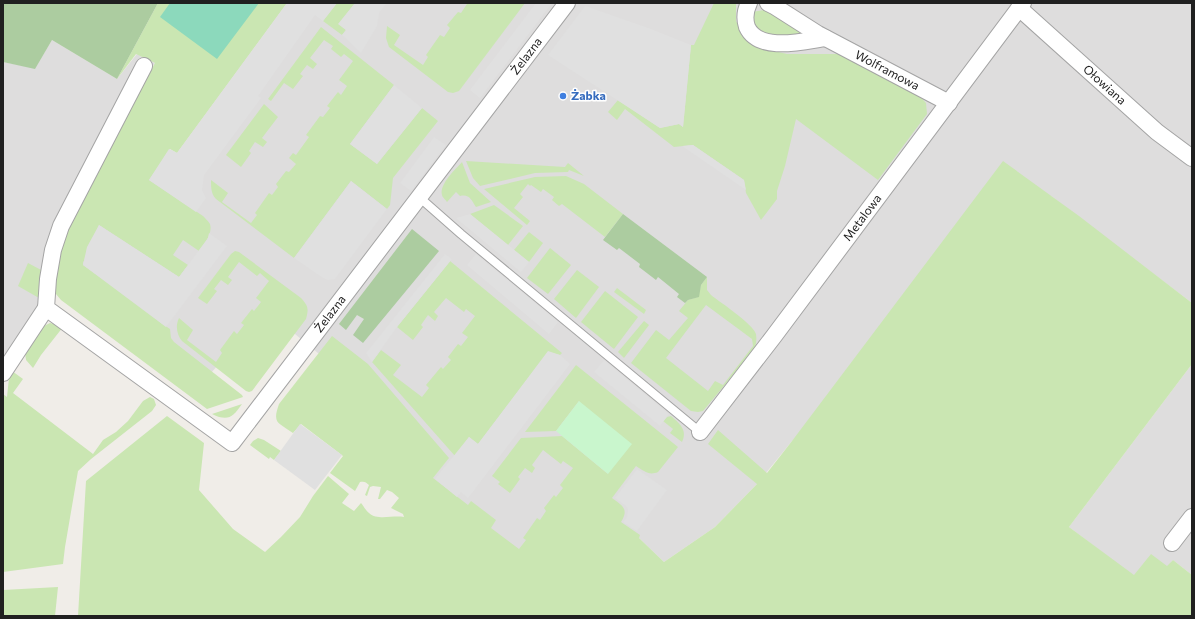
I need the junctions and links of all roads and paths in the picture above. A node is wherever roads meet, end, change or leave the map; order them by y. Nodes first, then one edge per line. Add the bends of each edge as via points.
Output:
1 (566, 3) edge
2 (749, 3) edge
3 (768, 3) edge
4 (1021, 6) edge
5 (825, 38) junction
6 (144, 66) dead end
7 (949, 103) junction
8 (1192, 158) edge
9 (419, 197) junction
10 (46, 308) junction
11 (3, 373) edge
12 (700, 432) joint
13 (1192, 517) edge
14 (1172, 543) dead end

1 - 9 street, Żelazna
2 - 5 street via 745,10 745,21 748,30 757,38 782,44
3 - 5 street, Wolframowa
4 - 7 street, Metalowa
4 - 8 street, Ołowiana via 1157,132
5 - 7 street, Wolframowa
6 - 10 street via 61,226 53,250
7 - 12 street, Metalowa
9 - 10 street, Żelazna via 232,443
9 - 12 lane
10 - 11 street
13 - 14 street

